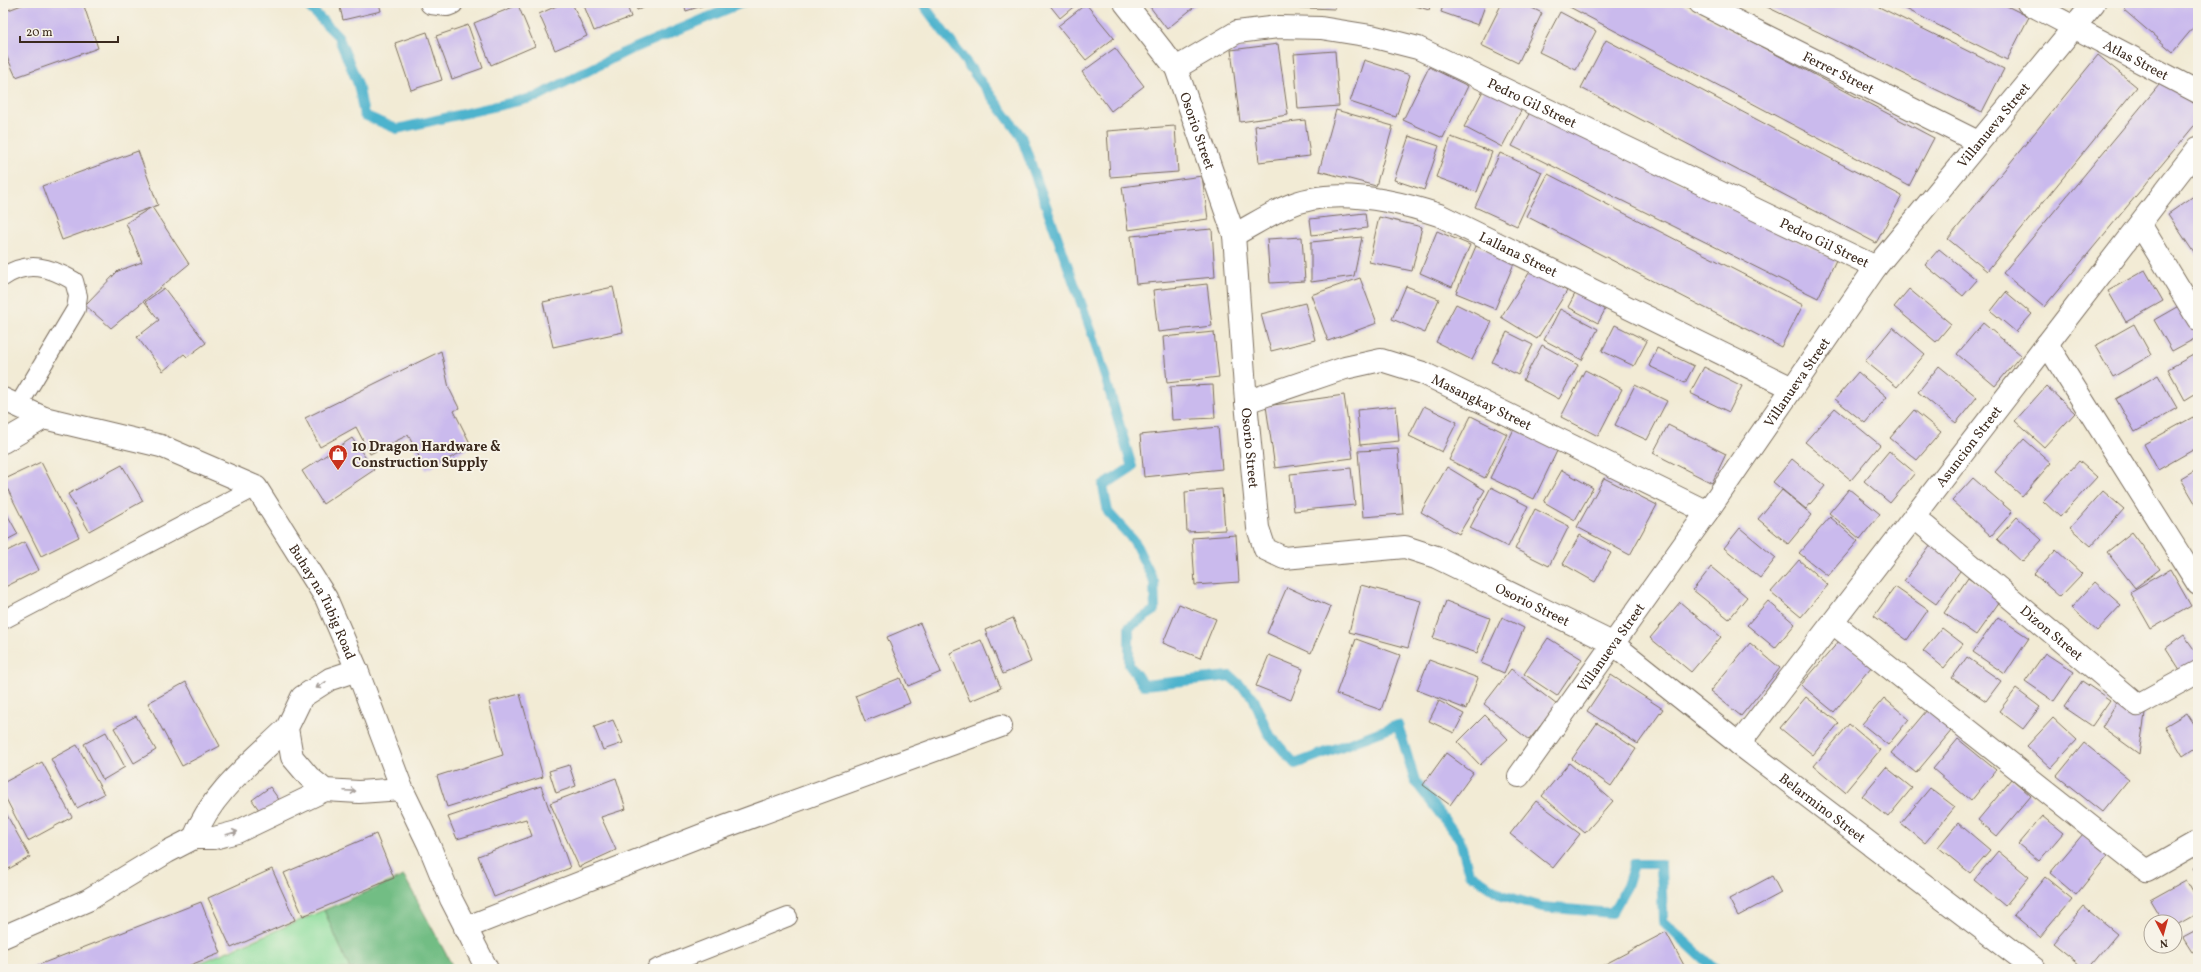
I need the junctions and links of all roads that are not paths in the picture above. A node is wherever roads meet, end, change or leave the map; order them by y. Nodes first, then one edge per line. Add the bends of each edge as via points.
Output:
1 (431, 3) edge
2 (452, 3) edge
3 (1125, 3) edge
4 (1700, 3) edge
5 (2028, 3) edge
6 (2094, 3) edge
7 (2075, 27) junction
8 (1176, 68) junction
9 (2198, 92) edge
10 (1978, 142) junction
11 (2198, 148) edge
12 (2140, 224) junction
13 (1234, 235) junction
14 (1876, 267) junction
15 (3, 276) edge
16 (2198, 319) edge
17 (2047, 344) junction
18 (1792, 388) junction
19 (1246, 402) junction
20 (11, 403) edge
21 (44, 418) junction
22 (3, 442) edge
23 (256, 487) junction
24 (1707, 512) junction
25 (1914, 517) junction
26 (2198, 584) edge
27 (3, 620) edge
28 (1833, 623) junction
29 (1612, 643) junction
30 (357, 670) junction
31 (2198, 672) edge
32 (1001, 726) dead end
33 (287, 728) junction
34 (1739, 744) junction
35 (1519, 776) dead end
36 (402, 789) junction
37 (325, 790) junction
38 (194, 838) junction
39 (2198, 842) edge
40 (788, 918) dead end
41 (465, 928) junction
42 (3, 937) edge
43 (487, 969) edge
44 (656, 969) edge
45 (2035, 969) edge

1 - 2 street
3 - 8 street, Osorio Street
4 - 10 street, Ferrer Street
5 - 7 street, Atlas Street
6 - 7 street, Villanueva Street
7 - 9 street, Atlas Street
7 - 10 street, Villanueva Street
8 - 13 street, Osorio Street
8 - 14 street, Pedro Gil Street via 1236,32 1278,27 1328,29 1371,36 1418,48
10 - 14 street, Villanueva Street
11 - 12 street, Asuncion Street
12 - 16 street
12 - 17 street, Asuncion Street
13 - 18 street, Lallana Street via 1287,206 1317,199 1355,196 1402,203 1439,215
13 - 19 street, Osorio Street
14 - 18 street, Villanueva Street
15 - 20 lane via 14,270 35,267 54,270 74,281 78,296 76,309
17 - 25 street, Asuncion Street
17 - 26 street
18 - 24 street, Villanueva Street
19 - 24 street, Masangkay Street via 1345,368 1381,360 1423,373
19 - 29 street, Osorio Street via 1258,528 1265,549 1284,558 1405,547 1436,557
20 - 21 street
21 - 22 street
21 - 23 street via 161,446
23 - 27 lane
23 - 30 street, Buhay na Tubig Road via 326,598
24 - 29 street, Villanueva Street
25 - 28 street, Asuncion Street
25 - 31 street, Dizon Street via 2138,704
28 - 34 street, Asuncion Street
28 - 39 street via 2147,871
29 - 34 street, Belarmino Street
29 - 35 street, Villanueva Street
30 -> 33 street via 330,679 302,697
30 - 36 street, Buhay na Tubig Road
32 - 41 street via 713,832
33 - 37 street via 292,756 309,777
33 - 38 street via 237,777 208,810
34 - 45 street, Belarmino Street
37 -> 36 street via 359,792
36 - 41 street, Buhay na Tubig Road
38 -> 37 street via 214,838 237,832
38 - 42 street via 88,900
40 - 44 lane
41 - 43 street, Buhay na Tubig Road

